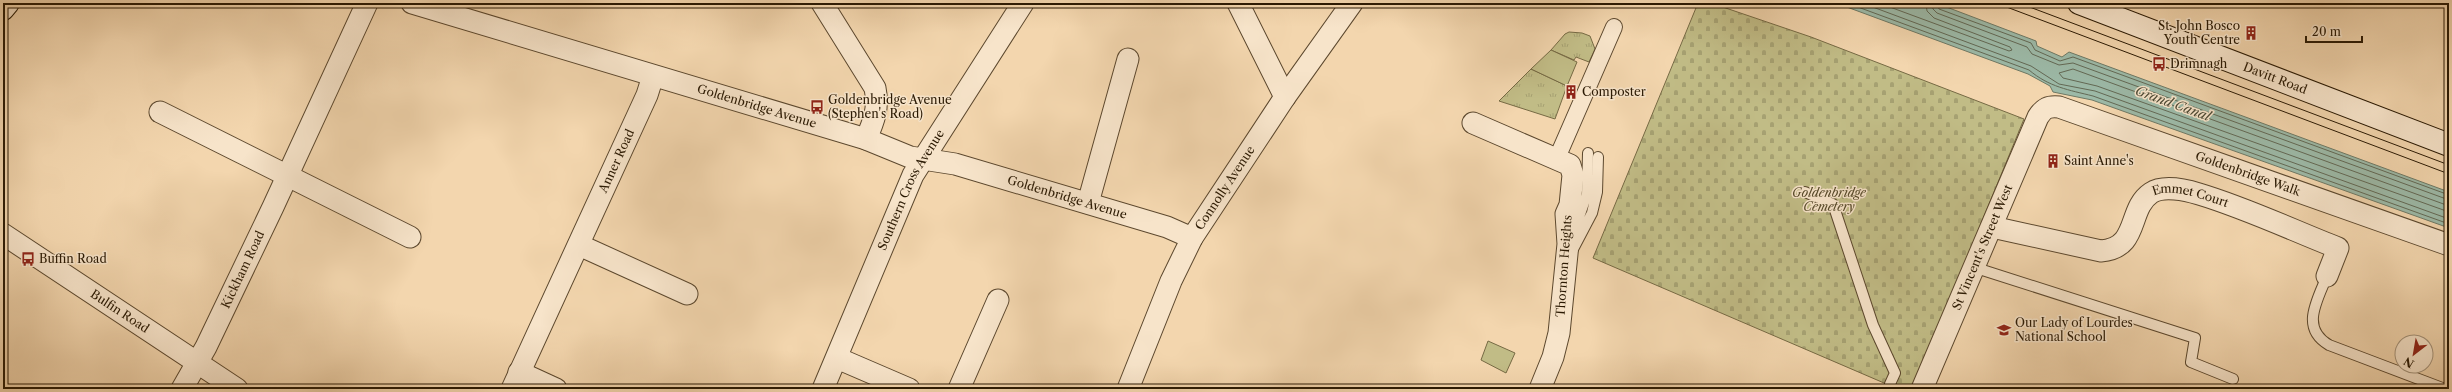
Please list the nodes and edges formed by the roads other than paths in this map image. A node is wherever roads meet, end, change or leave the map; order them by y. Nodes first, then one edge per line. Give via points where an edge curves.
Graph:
1 (8, 3) edge
2 (367, 3) edge
3 (412, 3) edge
4 (822, 3) edge
5 (1023, 3) edge
6 (1238, 3) edge
7 (1352, 3) edge
8 (2079, 3) edge
9 (3, 9) edge
10 (1614, 27) dead end
11 (1128, 59) dead end
12 (653, 76) junction
13 (1285, 97) junction
14 (2047, 107) joint
15 (160, 112) dead end
16 (1473, 123) dead end
17 (866, 139) junction
18 (2449, 145) edge
19 (1557, 158) junction
20 (923, 160) junction
21 (288, 176) junction
22 (1805, 192) dead end
23 (1088, 203) junction
24 (1992, 227) junction
25 (3, 234) edge
26 (410, 237) dead end
27 (1192, 238) junction
28 (579, 245) junction
29 (2449, 245) edge
30 (1567, 251) junction
31 (1973, 268) junction
32 (2327, 276) joint
33 (687, 294) dead end
34 (998, 300) dead end
35 (837, 358) junction
36 (198, 363) junction
37 (2234, 379) dead end
38 (516, 381) edge
39 (1542, 384) edge
40 (182, 389) edge
41 (237, 389) edge
42 (556, 389) edge
43 (823, 389) edge
44 (909, 389) edge
45 (959, 389) edge
46 (1128, 389) edge
47 (1891, 389) edge
48 (1922, 389) edge
49 (2445, 389) edge

1 - 9 main road
2 - 21 street, Kickham Road
3 - 12 street, Goldenbridge Avenue
4 - 17 street via 875,88 877,108
5 - 20 street, Southern Cross Avenue
6 - 13 street
7 - 13 street, Connolly Avenue
8 - 18 main road, Davitt Road
10 - 19 street
11 - 23 street
12 - 17 street, Goldenbridge Avenue
12 - 28 street, Anner Road via 647,95
13 - 27 street, Connolly Avenue
14 - 24 street, St Vincent's Street West via 2038,118
14 - 29 street, Goldenbridge Walk via 2059,107
15 - 21 street
16 - 19 street, Thornton Heights
17 - 20 street, Goldenbridge Avenue
19 - 30 street, Thornton Heights via 1570,165 1573,175 1570,205 1566,214
20 - 23 street, Goldenbridge Avenue via 955,164
20 - 35 street, Southern Cross Avenue via 913,175
21 - 26 street
21 - 36 street, Kickham Road
22 - 47 lane via 1833,204 1873,325 1894,373
23 - 27 street, Goldenbridge Avenue via 1167,227
24 - 31 street, St Vincent's Street West
24 - 32 street, Emmet Court via 2101,251 2114,250 2127,238 2142,204 2151,193 2167,188 2198,193 2338,248
25 - 36 street, Bulfin Road
27 - 46 street, Connolly Avenue
28 - 33 street
28 - 38 street, Anner Road
30 - 30 lane via 1580,240 1592,213 1597,192 1593,155 1587,194
30 - 39 street, Thornton Heights via 1559,333
31 - 37 lane via 2195,338 2191,362
31 - 48 street, St Vincent's Street West
32 - 49 lane via 2312,321 2313,332 2320,339 2329,345
34 - 45 street
35 - 43 street, Southern Cross Avenue
35 - 44 street
36 - 40 street, Kickham Road
36 - 41 street, Bulfin Road
38 - 42 street, Anner Road

